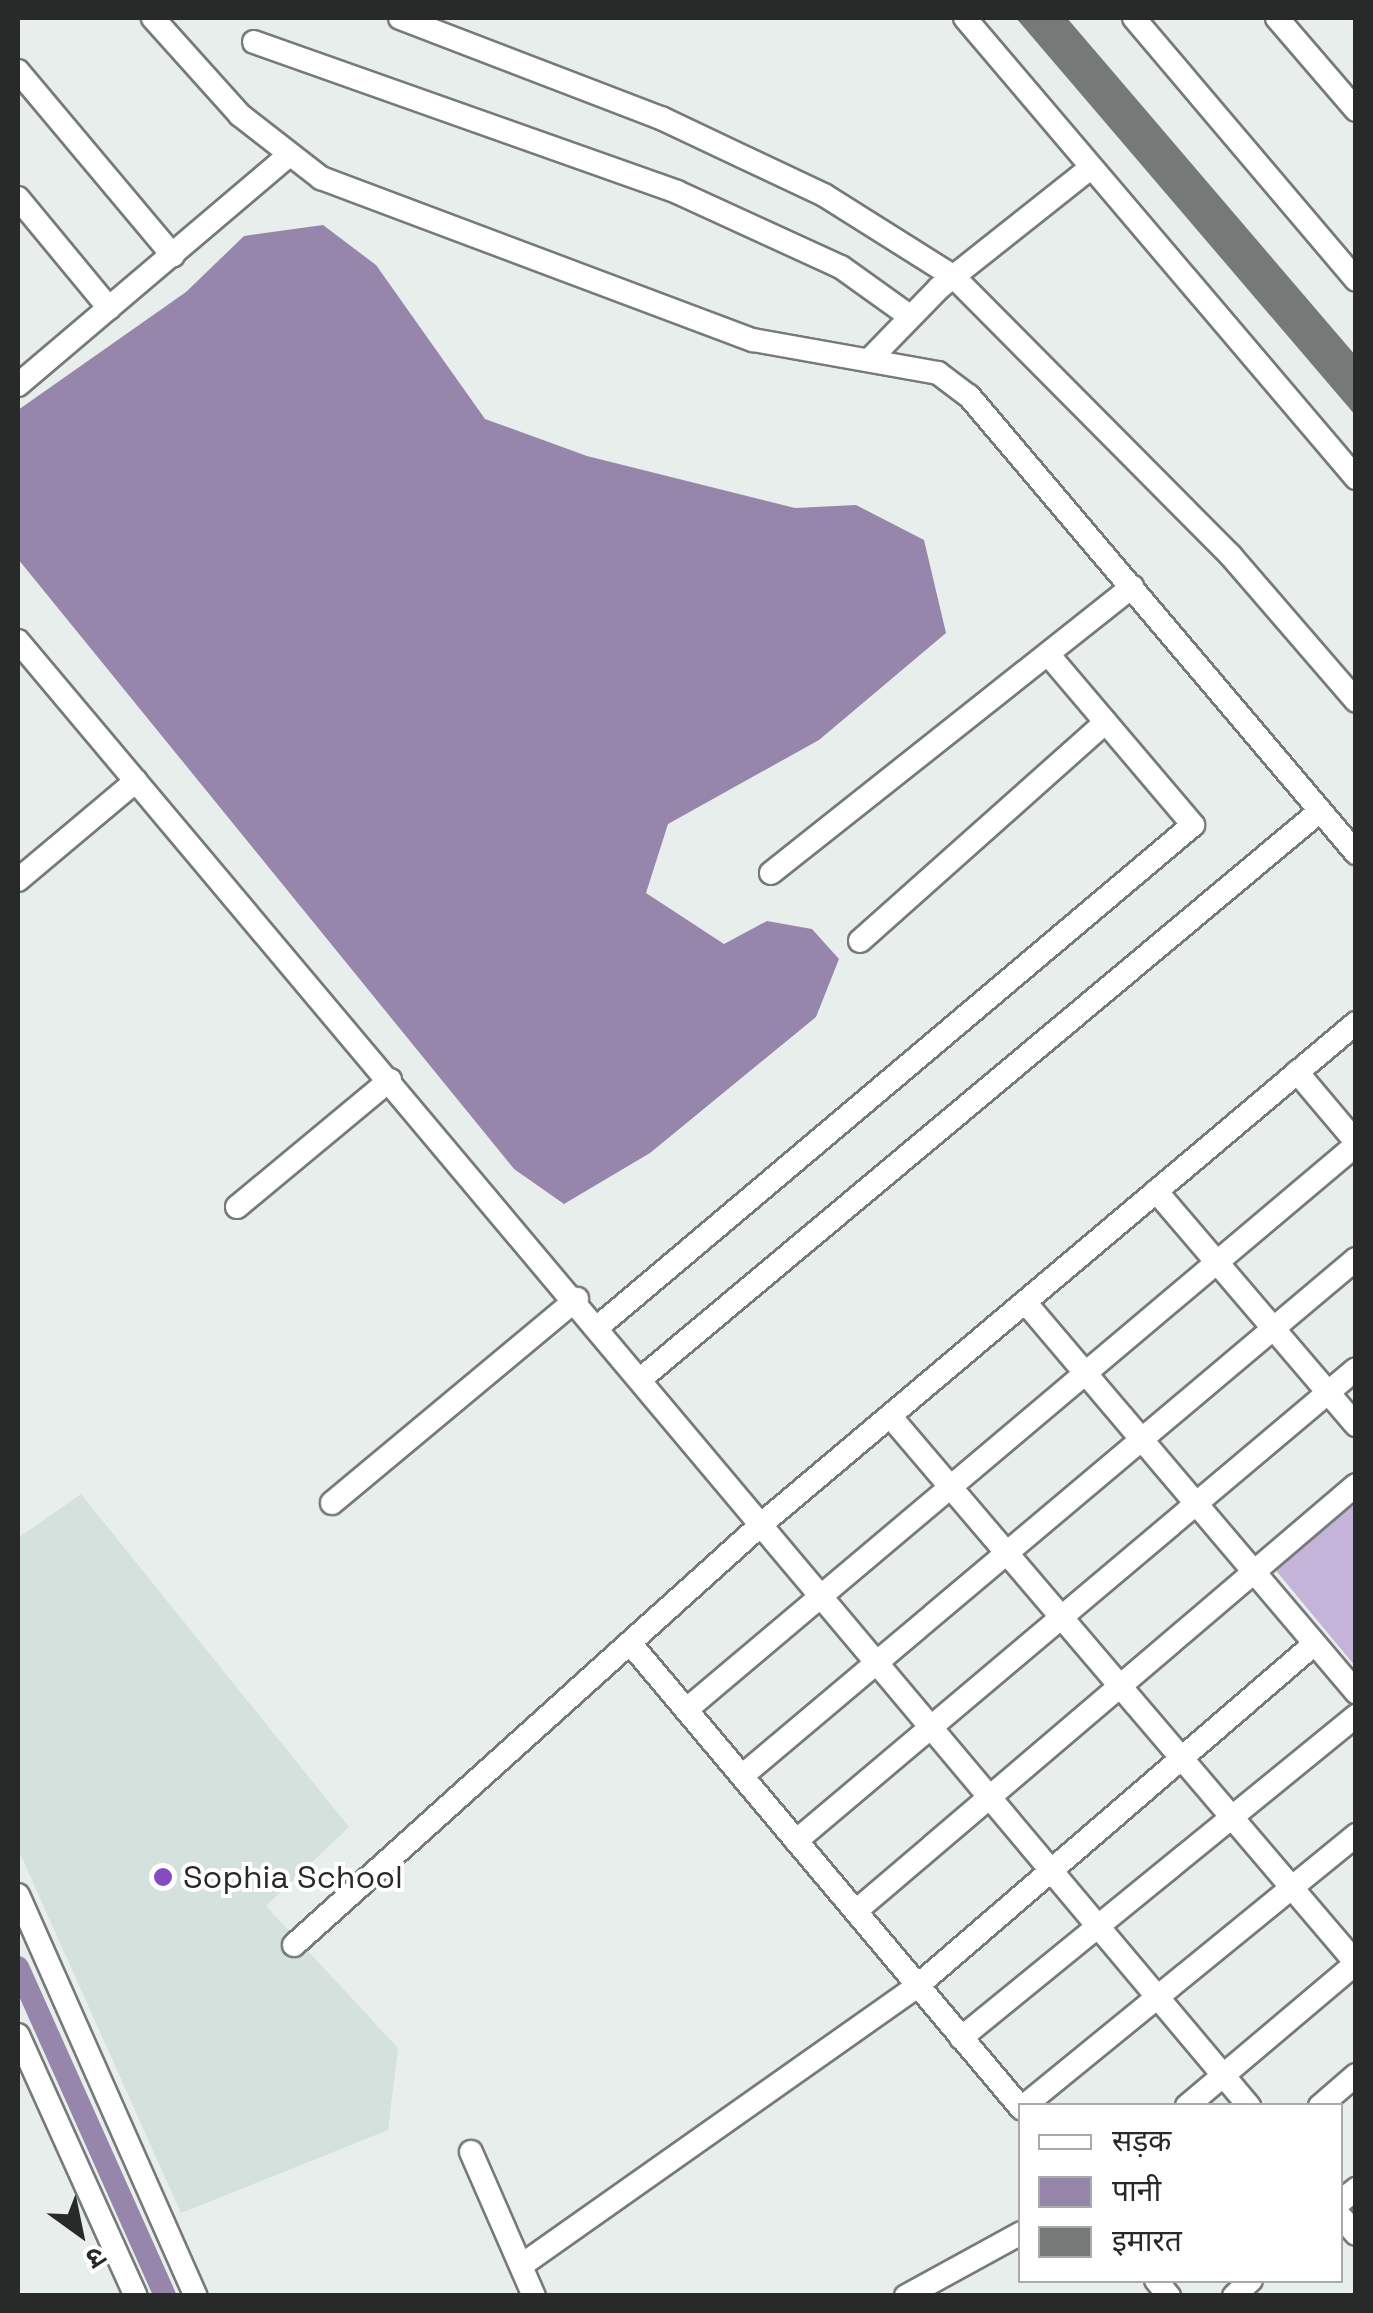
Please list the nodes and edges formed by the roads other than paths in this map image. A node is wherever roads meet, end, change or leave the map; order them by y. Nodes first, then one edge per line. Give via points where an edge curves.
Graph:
1 (153, 18) edge
2 (400, 18) edge
3 (966, 18) edge
4 (1134, 18) edge
5 (1277, 18) edge
6 (254, 42) dead end
7 (18, 71) edge
8 (1356, 110) edge
9 (286, 158) junction
10 (1088, 170) junction
11 (18, 198) edge
12 (173, 256) junction
13 (954, 276) junction
14 (1356, 280) edge
15 (109, 308) junction
16 (908, 315) junction
17 (872, 356) junction
18 (18, 385) edge
19 (1356, 478) edge
20 (1132, 588) junction
21 (18, 641) edge
22 (1048, 654) junction
23 (1356, 701) edge
24 (1106, 722) junction
25 (136, 780) junction
26 (1320, 811) junction
27 (1356, 853) edge
28 (771, 873) dead end
29 (18, 880) edge
30 (860, 941) dead end
31 (1356, 1023) edge
32 (1297, 1072) junction
33 (390, 1080) junction
34 (1356, 1144) edge
35 (1156, 1191) junction
36 (237, 1207) dead end
37 (1356, 1259) edge
38 (1216, 1261) junction
39 (577, 1299) junction
40 (1025, 1302) junction
41 (599, 1326) junction
42 (1274, 1328) junction
43 (1356, 1369) edge
44 (1083, 1371) junction
45 (643, 1378) junction
46 (1329, 1391) junction
47 (890, 1416) junction
48 (1356, 1425) edge
49 (1142, 1441) junction
50 (948, 1484) junction
51 (1356, 1486) edge
52 (332, 1503) dead end
53 (1195, 1504) junction
54 (764, 1522) junction
55 (1008, 1554) junction
56 (1252, 1573) junction
57 (821, 1591) junction
58 (1062, 1617) junction
59 (630, 1643) junction
60 (1313, 1644) junction
61 (880, 1663) junction
62 (1120, 1686) junction
63 (1356, 1692) edge
64 (686, 1710) junction
65 (1356, 1716) edge
66 (933, 1726) junction
67 (1181, 1758) junction
68 (742, 1776) junction
69 (991, 1796) junction
70 (1232, 1818) junction
71 (1356, 1835) edge
72 (796, 1842) junction
73 (1052, 1870) junction
74 (1291, 1887) junction
75 (18, 1895) edge
76 (856, 1911) junction
77 (1098, 1926) junction
78 (294, 1946) dead end
79 (1355, 1963) edge
80 (916, 1987) junction
81 (1157, 1996) junction
82 (18, 2035) edge
83 (962, 2038) junction
84 (1223, 2075) junction
85 (1356, 2075) edge
86 (1019, 2103) edge
87 (1027, 2103) edge
88 (1190, 2103) edge
89 (1246, 2103) edge
90 (1323, 2103) edge
91 (471, 2152) dead end
92 (1018, 2234) edge
93 (522, 2265) junction
94 (939, 2288) edge
95 (136, 2296) edge
96 (196, 2296) edge
97 (534, 2296) edge
98 (906, 2296) edge

1 - 9 street
2 - 13 street via 661,118 824,195
3 - 10 street
4 - 14 street
5 - 8 street
6 - 16 street via 677,192 841,267
7 - 12 street
9 - 12 street
9 - 17 street via 753,340
10 - 13 street
10 - 19 street
11 - 15 street
12 - 15 street
13 - 16 street
13 - 23 street via 1232,556
15 - 18 street
16 - 17 street
17 - 20 street via 938,373 970,396
20 - 22 street
20 - 26 street
21 - 25 street
22 - 24 street
22 - 28 street
24 - 30 street
24 - 41 street via 1193,825
25 - 29 street
25 - 33 street
26 - 27 street
26 - 45 street
31 - 32 street
32 - 34 street
32 - 35 street
33 - 36 street
33 - 39 street
34 - 38 street
35 - 38 street
35 - 40 street
37 - 42 street
38 - 42 street
38 - 44 street
39 - 41 street
39 - 52 street
40 - 44 street
40 - 47 street
41 - 45 street
42 - 46 street
42 - 49 street
43 - 46 street
44 - 49 street
44 - 50 street
45 - 54 street
46 - 48 street
46 - 53 street
47 - 50 street
47 - 54 street
49 - 53 street
49 - 55 street
50 - 55 street
50 - 57 street
51 - 56 street
53 - 56 street
53 - 58 street
54 - 57 street
54 - 59 street
55 - 58 street
55 - 61 street
56 - 60 street
56 - 62 street
57 - 61 street
57 - 64 street
58 - 62 street
58 - 66 street
59 - 64 street
59 - 78 street
60 - 63 street
60 - 67 street
61 - 66 street
61 - 68 street
62 - 67 street
62 - 69 street
64 - 68 street
65 - 70 street
66 - 69 street
66 - 72 street
67 - 70 street
67 - 73 street
68 - 72 street
69 - 73 street
69 - 76 street
70 - 74 street
70 - 77 street
71 - 74 street
72 - 76 street
73 - 77 street
73 - 80 street
74 - 79 street
74 - 81 street
75 - 96 street
76 - 80 street
77 - 81 street
77 - 83 street
79 - 84 street
80 - 83 street
80 - 93 street
81 - 84 street
81 - 87 street
82 - 95 street
83 - 86 street
84 - 88 street
84 - 89 street
85 - 90 street
91 - 93 street
92 - 94 street
93 - 97 street
94 - 98 street

